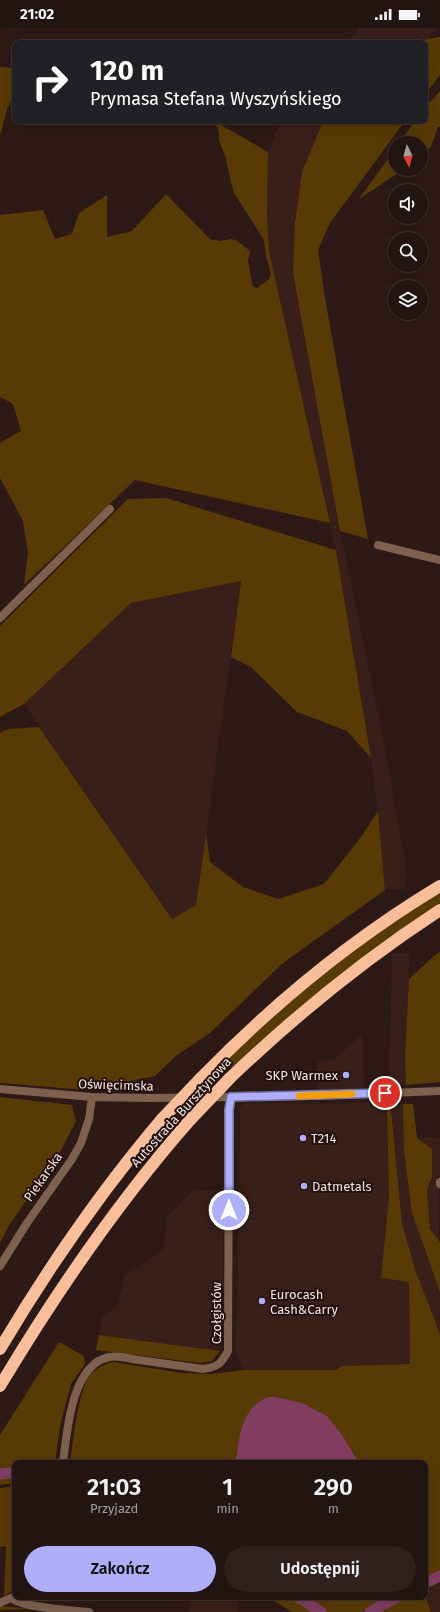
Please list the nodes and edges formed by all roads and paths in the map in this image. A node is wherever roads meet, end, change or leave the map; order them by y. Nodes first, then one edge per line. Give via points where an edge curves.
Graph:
1 (110, 510) dead end
2 (378, 545) dead end
3 (440, 560) edge
4 (0, 618) edge
5 (440, 886) edge
6 (440, 910) edge
7 (0, 1089) edge
8 (440, 1091) edge
9 (92, 1097) junction
10 (231, 1097) junction
11 (0, 1266) edge
12 (0, 1349) edge
13 (0, 1386) edge
14 (63, 1460) edge
15 (12, 1598) edge
16 (14, 1600) edge
17 (0, 1603) edge
18 (89, 1612) edge

1 - 4 street
2 - 3 street
5 - 12 highway, Autostrada Bursztynowa, bridge via 380,925 277,1005 225,1053 162,1119 86,1216
6 - 13 highway, Autostrada Bursztynowa, bridge via 385,946 316,999 282,1028 190,1120 101,1230 48,1307
7 - 9 street, Oświęcimska
8 - 10 street, Oświęcimska
9 - 10 street, Oświęcimska
9 - 11 street, Piekarska via 89,1119 81,1143
10 - 14 street, Czołgistów via 228,1351 220,1364 203,1369 115,1357 98,1361 80,1384 70,1415
15 - 17 street
16 - 18 street via 27,1605

